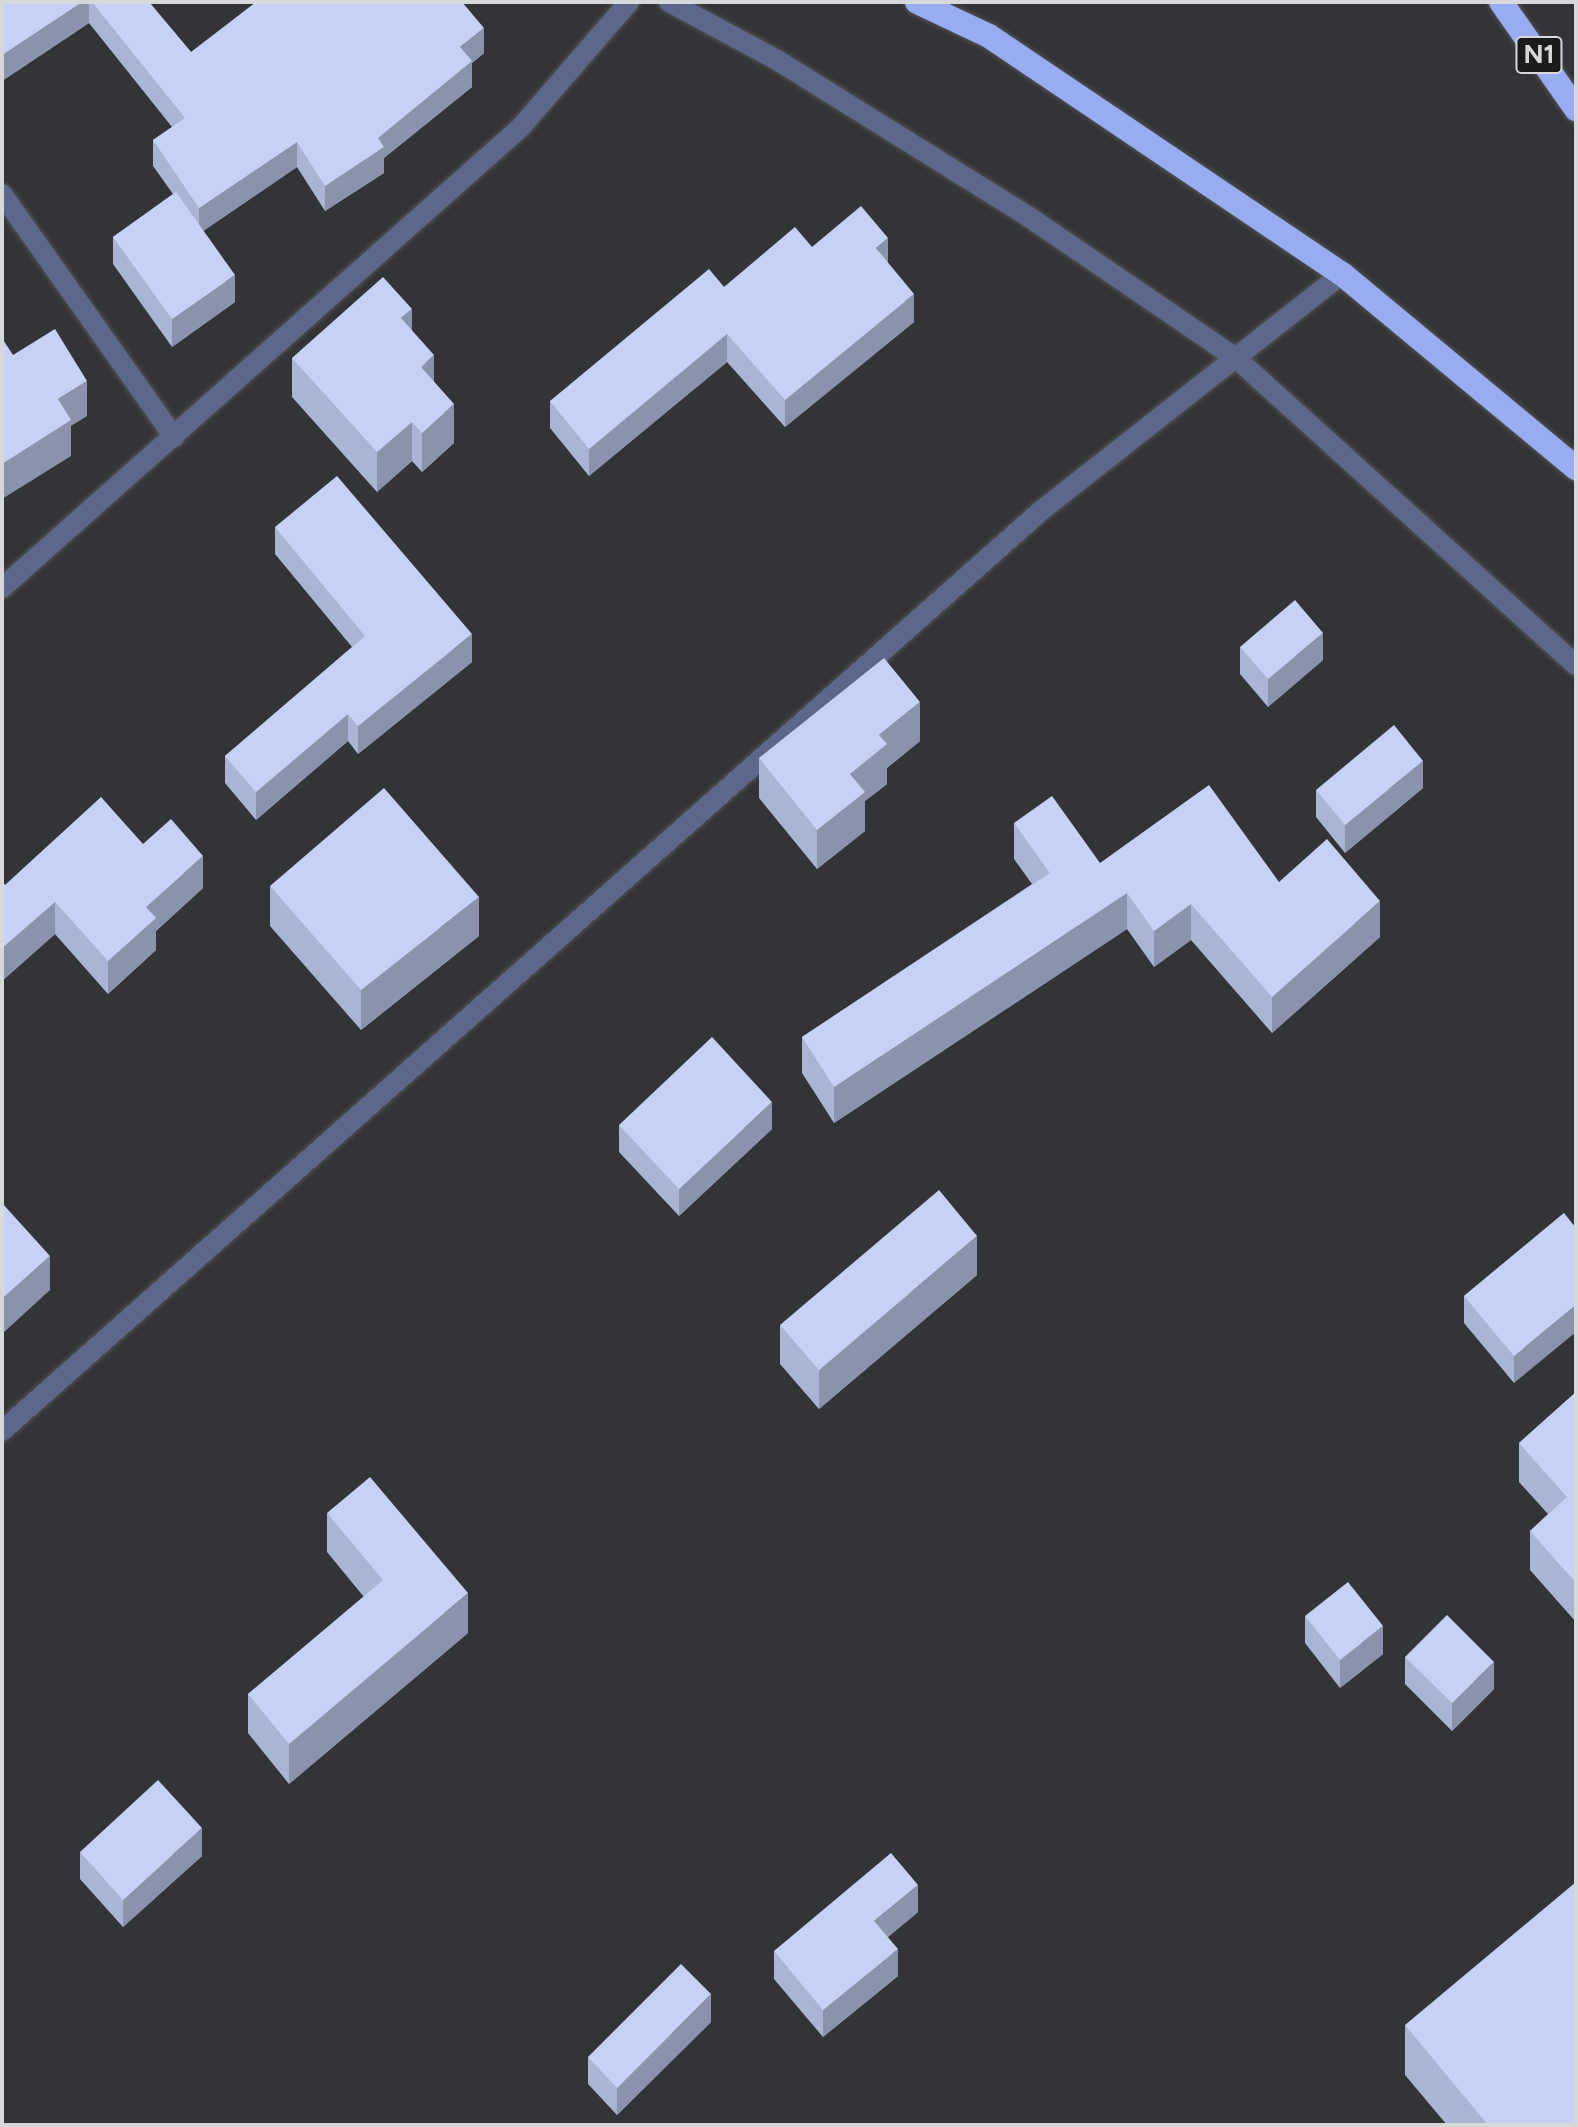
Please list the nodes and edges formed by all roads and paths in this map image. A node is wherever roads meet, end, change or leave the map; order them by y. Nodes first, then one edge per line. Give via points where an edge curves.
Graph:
1 (629, 2) edge
2 (669, 2) edge
3 (917, 2) edge
4 (1501, 2) edge
5 (1576, 109) edge
6 (2, 194) edge
7 (1342, 274) junction
8 (1236, 358) junction
9 (174, 437) junction
10 (1576, 468) edge
11 (2, 588) edge
12 (1576, 665) edge
13 (2, 1431) edge

1 - 9 street via 521,127
2 - 8 street via 777,60 1029,217
3 - 7 highway via 989,36
4 - 5 highway, N1
6 - 9 street
7 - 8 street
7 - 10 highway
8 - 12 street
8 - 13 street via 959,583
9 - 11 street

